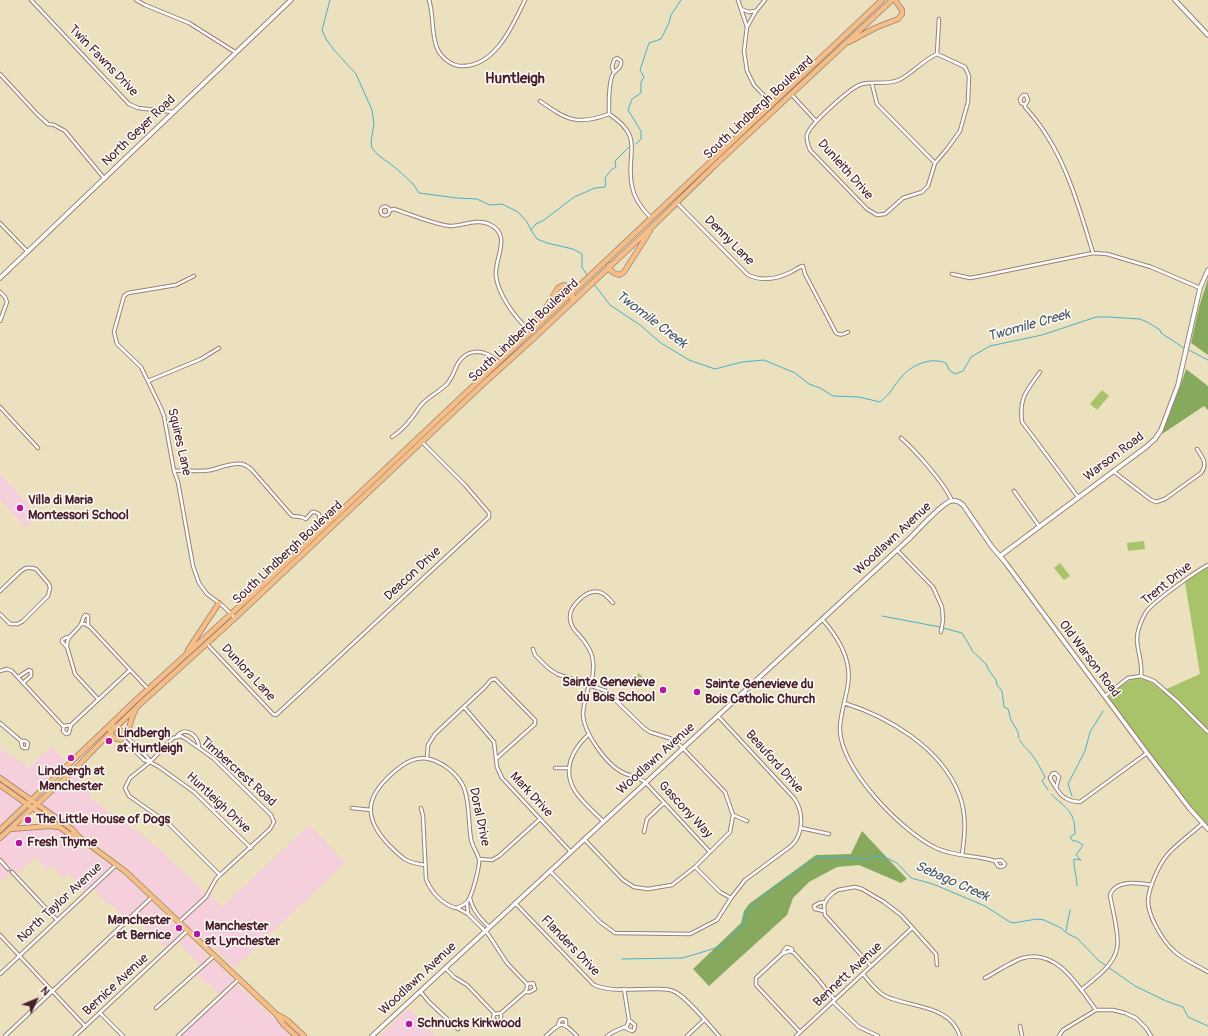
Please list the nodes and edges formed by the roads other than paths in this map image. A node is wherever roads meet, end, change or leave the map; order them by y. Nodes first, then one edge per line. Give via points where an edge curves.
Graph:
1 (31, 0) edge
2 (136, 0) edge
3 (291, 0) edge
4 (429, 0) edge
5 (525, 0) edge
6 (738, 0) edge
7 (764, 0) edge
8 (882, 0) edge
9 (892, 0) edge
10 (895, 0) edge
11 (1175, 0) edge
12 (742, 9) junction
13 (756, 10) junction
14 (939, 19) dead end
15 (747, 28) junction
16 (1208, 35) edge
17 (843, 46) junction
18 (235, 52) junction
19 (937, 54) junction
20 (614, 72) junction
21 (0, 74) edge
22 (872, 84) junction
23 (791, 94) junction
24 (540, 101) dead end
25 (772, 104) junction
26 (1025, 105) dead end
27 (173, 112) junction
28 (609, 114) junction
29 (816, 121) junction
30 (934, 163) junction
31 (104, 178) junction
32 (677, 202) junction
33 (390, 210) dead end
34 (652, 218) junction
35 (0, 223) edge
36 (655, 224) junction
37 (28, 252) junction
38 (1093, 253) junction
39 (610, 258) junction
40 (609, 267) junction
41 (1208, 270) edge
42 (952, 274) dead end
43 (194, 276) dead end
44 (0, 278) edge
45 (1200, 288) junction
46 (0, 292) edge
47 (572, 293) junction
48 (571, 303) junction
49 (0, 321) edge
50 (529, 330) junction
51 (848, 332) dead end
52 (525, 338) junction
53 (219, 348) dead end
54 (498, 363) junction
55 (1040, 372) dead end
56 (148, 381) junction
57 (0, 407) edge
58 (392, 436) dead end
59 (901, 438) dead end
60 (422, 441) junction
61 (38, 448) dead end
62 (1197, 449) dead end
63 (174, 471) junction
64 (1113, 471) junction
65 (1014, 491) dead end
66 (1078, 497) junction
67 (954, 501) junction
68 (324, 526) junction
69 (1039, 526) junction
70 (897, 550) junction
71 (1000, 556) junction
72 (1208, 565) edge
73 (0, 591) edge
74 (219, 603) junction
75 (613, 603) dead end
76 (0, 614) edge
77 (231, 614) junction
78 (235, 618) junction
79 (822, 619) junction
80 (81, 624) junction
81 (88, 626) junction
82 (941, 632) dead end
83 (69, 637) junction
84 (207, 644) junction
85 (67, 647) junction
86 (533, 649) dead end
87 (181, 659) junction
88 (130, 670) junction
89 (0, 671) edge
90 (1141, 676) junction
91 (18, 677) junction
92 (24, 683) junction
93 (589, 684) junction
94 (148, 689) junction
95 (1105, 696) junction
96 (98, 700) junction
97 (844, 703) junction
98 (139, 705) junction
99 (464, 707) junction
100 (276, 714) joint
101 (718, 716) junction
102 (0, 723) edge
103 (71, 725) junction
104 (110, 725) junction
105 (64, 726) junction
106 (116, 727) junction
107 (1208, 732) edge
108 (110, 733) junction
109 (588, 735) junction
110 (177, 736) junction
111 (125, 738) junction
112 (21, 741) dead end
113 (199, 748) junction
114 (683, 748) junction
115 (1147, 753) junction
116 (427, 758) junction
117 (497, 758) junction
118 (150, 762) junction
119 (555, 768) dead end
120 (569, 768) junction
121 (0, 778) edge
122 (645, 782) junction
123 (0, 785) edge
124 (1056, 788) junction
125 (31, 800) junction
126 (664, 803) junction
127 (27, 804) junction
128 (37, 805) junction
129 (33, 808) junction
130 (352, 808) dead end
131 (420, 808) dead end
132 (371, 810) junction
133 (733, 816) junction
134 (540, 819) junction
135 (746, 820) dead end
136 (603, 821) junction
137 (1203, 823) junction
138 (61, 828) junction
139 (801, 828) junction
140 (11, 829) junction
141 (1208, 829) edge
142 (0, 830) edge
143 (644, 832) dead end
144 (829, 834) dead end
145 (79, 837) junction
146 (0, 838) edge
147 (584, 839) junction
148 (251, 848) junction
149 (570, 851) junction
150 (710, 852) junction
151 (962, 855) junction
152 (0, 860) edge
153 (479, 860) junction
154 (995, 861) dead end
155 (117, 864) junction
156 (425, 865) junction
157 (695, 867) junction
158 (8, 869) dead end
159 (550, 871) junction
160 (12, 872) dead end
161 (220, 875) junction
162 (1152, 885) junction
163 (152, 897) junction
164 (470, 898) junction
165 (731, 898) junction
166 (467, 902) junction
167 (825, 902) junction
168 (515, 903) junction
169 (456, 908) junction
170 (824, 911) junction
171 (468, 914) junction
172 (57, 920) junction
173 (178, 922) junction
174 (489, 927) junction
175 (912, 928) junction
176 (187, 931) junction
177 (485, 931) junction
178 (0, 935) edge
179 (214, 955) junction
180 (19, 956) junction
181 (937, 965) dead end
182 (871, 966) junction
183 (445, 968) junction
184 (1208, 972) edge
185 (0, 974) edge
186 (863, 974) junction
187 (985, 978) dead end
188 (239, 979) junction
189 (527, 984) junction
190 (624, 989) junction
191 (1081, 990) junction
192 (52, 991) junction
193 (420, 991) junction
194 (526, 992) junction
195 (834, 1001) junction
196 (156, 1008) dead end
197 (1096, 1010) junction
198 (100, 1013) junction
199 (494, 1013) junction
200 (276, 1014) junction
201 (501, 1014) junction
202 (629, 1020) junction
203 (704, 1020) junction
204 (558, 1025) junction
205 (566, 1025) junction
206 (86, 1026) junction
207 (1020, 1026) dead end
208 (625, 1028) junction
209 (458, 1030) dead end
210 (800, 1032) junction
211 (5, 1036) edge
212 (75, 1036) edge
213 (122, 1036) edge
214 (178, 1036) edge
215 (296, 1036) edge
216 (304, 1036) edge
217 (372, 1036) edge
218 (546, 1036) edge
219 (577, 1036) edge
220 (607, 1036) edge
221 (687, 1036) edge
222 (720, 1036) edge
223 (796, 1036) edge
224 (878, 1036) edge
225 (960, 1036) edge
226 (1022, 1036) edge
227 (1059, 1036) edge
228 (1151, 1036) edge

1 - 27 street, Twin Fawns Drive via 129,104 138,108
2 - 18 street via 189,23
3 - 18 street, North Geyer Road
4 - 5 street via 435,41 441,55 458,66 479,62 498,47 512,29
6 - 12 street
7 - 13 street
8 - 25 main road, South Lindbergh Boulevard
9 - 17 main road, South Lindbergh Boulevard
10 - 17 main road via 902,10 898,19 875,28
11 - 16 street
12 - 13 street via 749,12
12 - 15 street
13 - 15 street
14 - 19 street
15 - 25 street via 744,62 754,85
17 - 23 main road, South Lindbergh Boulevard
18 - 27 street, North Geyer Road
19 - 22 street, Dunleith Drive via 928,58 907,76
19 - 30 street via 965,67 969,76 968,102 960,131 948,149
20 - 20 street via 621,65 618,58 612,64
20 - 28 street via 610,88
21 - 31 street via 48,124 65,131
22 - 29 street, Dunleith Drive via 854,87
22 - 30 street via 877,104
23 - 29 street
23 - 32 main road, South Lindbergh Boulevard
24 - 28 street via 564,116 579,121
25 - 34 main road, South Lindbergh Boulevard
26 - 38 street via 1058,157
27 - 31 street, North Geyer Road
28 - 34 street via 623,125 631,138 632,188 638,202
29 - 30 street, Dunleith Drive via 806,136 810,150 873,214 885,214 903,198 922,192 928,186
31 - 37 street, North Geyer Road
32 - 36 main road, South Lindbergh Boulevard
32 - 51 street, Denny Lane via 748,275 770,278 803,266 804,274 836,333 842,335
33 - 50 street via 451,226 474,222 489,224 499,233 501,246 496,276 501,291 514,314
34 - 39 main road, South Lindbergh Boulevard
35 - 37 street
36 - 40 main road, South Lindbergh Boulevard
36 - 40 main road via 624,272 615,274
37 - 44 street, North Geyer Road
38 - 42 street via 970,278
38 - 45 street via 1107,254 1150,267
39 - 40 main road
39 - 47 main road, South Lindbergh Boulevard
40 - 48 main road, South Lindbergh Boulevard
41 - 45 street, Warson Road
43 - 56 street, Squires Lane via 176,285 128,293 124,296 114,332 115,338 117,344 137,362
45 - 64 street, Warson Road via 1184,366 1161,430 1146,448
46 - 49 street via 7,302
47 - 48 main road
47 - 50 main road via 567,286 562,285 558,288
47 - 52 main road, South Lindbergh Boulevard
48 - 60 main road, South Lindbergh Boulevard
50 - 52 main road
52 - 54 main road, South Lindbergh Boulevard
53 - 56 street via 201,360
54 - 58 street via 483,352 464,356 446,385 423,404 410,422
54 - 68 main road, South Lindbergh Boulevard
55 - 66 street via 1021,401 1022,422
56 - 63 street, Squires Lane via 164,416
57 - 61 street
59 - 67 street
60 - 78 main road, South Lindbergh Boulevard
60 - 100 street, Deacon Drive via 489,512 489,517
62 - 64 street via 1205,467 1201,473 1159,501 1151,500
63 - 68 street via 210,470 241,464 248,466 292,516 307,519 315,512 319,514
63 - 74 street, Squires Lane via 196,575 207,594
64 - 66 street, Warson Road
65 - 69 street
66 - 69 street, Warson Road
67 - 70 street, Woodlawn Avenue via 940,508
67 - 71 street, Old Warson Road via 963,505
68 - 77 main road, South Lindbergh Boulevard
69 - 71 street, Warson Road
70 - 79 street, Woodlawn Avenue
70 - 82 street via 933,587 942,607
71 - 95 street, Old Warson Road
72 - 90 street, Trent Drive via 1147,611 1137,638
73 - 76 street via 26,568 36,569 50,588 48,596 18,624 10,624
74 - 77 street, Squires Lane
74 - 87 main road
75 - 93 street, Gascony Way via 604,594 592,592 585,595 570,613 571,625 587,644 592,658 593,673
77 - 78 street, Squires Lane
77 - 87 main road, South Lindbergh Boulevard
78 - 84 main road, South Lindbergh Boulevard
79 - 97 street via 834,632 842,647 848,668
79 - 101 street, Woodlawn Avenue
80 - 81 street
80 - 81 street via 85,615 88,616
80 - 83 street
81 - 88 street
83 - 85 street
83 - 85 street via 62,640
84 - 98 main road, South Lindbergh Boulevard
84 - 100 street, Dunlora Lane via 273,714
85 - 96 street via 75,674
86 - 93 street via 535,655 553,671
87 - 94 main road, South Lindbergh Boulevard
88 - 94 street
88 - 96 street
89 - 91 street via 7,669
90 - 95 street via 1128,678
90 - 107 street via 1154,681
91 - 92 street
91 - 92 street via 26,671 31,671 32,676
92 - 105 street
93 - 109 street, Gascony Way via 583,716
93 - 114 street via 606,691 644,728 675,740
94 - 104 main road, South Lindbergh Boulevard
95 - 115 street, Old Warson Road
96 - 103 street
97 - 151 street via 840,726 843,746 866,786 886,809 921,839 936,848
97 - 151 street via 897,726 936,759 959,794 964,822
98 - 106 main road, South Lindbergh Boulevard
98 - 111 main road via 130,721
99 - 116 street via 435,734 428,745
99 - 117 street, Mark Drive via 494,742
99 - 117 street via 494,679 535,720 535,724
101 - 114 street, Woodlawn Avenue
101 - 139 street, Beauford Drive via 794,798 800,808
102 - 112 street
103 - 105 street
103 - 105 street via 66,734 63,731
104 - 106 main road
104 - 108 main road
104 - 125 main road, South Lindbergh Boulevard
106 - 108 main road, South Lindbergh Boulevard
106 - 111 main road
108 - 111 main road via 116,740
108 - 128 main road, South Lindbergh Boulevard
109 - 120 street via 575,750
109 - 122 street, Gascony Way via 610,764
110 - 113 street, Timbercrest Road via 186,738
110 - 113 street via 181,732 189,732 196,737
110 - 118 street
111 - 118 street, Huntleigh Drive via 144,760
113 - 148 street, Timbercrest Road via 213,758 271,815 274,822 270,829
114 - 122 street, Woodlawn Avenue
114 - 133 street via 725,792
115 - 124 street via 1080,802 1063,798
115 - 137 street, Old Warson Road
116 - 132 street via 410,760 395,771 375,792
116 - 153 street, Doral Drive via 440,762 463,786 468,801 471,840
117 - 134 street, Mark Drive via 502,778
118 - 148 street, Huntleigh Drive via 194,792
118 - 161 street via 130,778 126,788 129,796 169,824
119 - 120 street
120 - 136 street via 575,791
121 - 125 main road
122 - 126 street, Gascony Way
122 - 136 street, Woodlawn Avenue
123 - 127 main road
124 - 124 street via 1059,777 1055,773 1050,777
125 - 127 main road, South Lindbergh Boulevard
125 - 128 main road
126 - 143 street via 647,819
126 - 150 street, Gascony Way
127 - 129 main road
127 - 142 main road, South Lindbergh Boulevard
128 - 129 main road, South Lindbergh Boulevard
128 - 145 main road via 72,829
129 - 138 main road
129 - 140 main road, South Lindbergh Boulevard
130 - 132 street
131 - 156 street via 423,816
132 - 156 street via 375,828 390,846 404,860
133 - 135 street
133 - 150 street via 730,832
134 - 149 street, Mark Drive
134 - 153 street via 499,856 492,860
136 - 147 street, Woodlawn Avenue
137 - 141 street, Old Warson Road
137 - 162 street via 1168,855
138 - 140 main road via 50,826
138 - 145 main road
139 - 144 street
139 - 165 street via 794,844 745,880
140 - 146 main road, South Lindbergh Boulevard
145 - 155 main road
147 - 149 street, Woodlawn Avenue
147 - 157 street via 623,880 634,887 648,889 672,885
148 - 161 street
149 - 159 street, Woodlawn Avenue
150 - 157 street
151 - 154 street
152 - 158 street
153 - 164 street, Doral Drive
155 - 163 main road
155 - 172 street, North Taylor Avenue
156 - 169 street via 426,879 432,890 448,905
157 - 165 street via 720,892
159 - 165 street via 600,922 615,933 690,934 717,920
159 - 168 street, Woodlawn Avenue
160 - 172 street
161 - 173 street via 206,897
162 - 184 street via 1148,902 1160,935 1174,951
162 - 191 street via 1130,883 1112,890 1110,896 1118,947 1109,965
163 - 173 main road
163 - 192 street
164 - 166 street
164 - 174 street via 476,914
166 - 169 street
166 - 171 street
167 - 170 street
167 - 170 street via 814,906 815,909
167 - 175 street via 838,890 855,887 862,889 901,915
168 - 174 street, Woodlawn Avenue
168 - 190 street, Flanders Drive via 594,985
169 - 171 street
170 - 182 street via 825,916
171 - 177 street
172 - 180 street, North Taylor Avenue
173 - 176 main road
174 - 177 street, Woodlawn Avenue
175 - 181 street via 936,954
175 - 182 street, Bennett Avenue
176 - 179 main road
176 - 198 street, Bernice Avenue
177 - 183 street, Woodlawn Avenue
177 - 189 street via 507,963
178 - 180 street
179 - 188 main road
179 - 196 street
180 - 185 street, North Taylor Avenue
180 - 192 street
182 - 186 street, Bennett Avenue
183 - 193 street, Woodlawn Avenue
183 - 199 street via 467,985
186 - 195 street, Bennett Avenue
186 - 225 street via 886,996 928,1008 945,1016 952,1021
187 - 191 street via 1022,958 1044,957 1058,964
188 - 200 main road
188 - 214 street
189 - 194 street
189 - 194 street via 533,983 535,989
190 - 202 street
190 - 203 street, Flanders Drive via 674,991
191 - 197 street
192 - 206 street
192 - 211 street
193 - 209 street
193 - 217 street, Woodlawn Avenue
194 - 201 street
195 - 210 street, Bennett Avenue
195 - 210 street via 817,978 791,951 783,953 756,978 756,985
195 - 224 street via 859,1027
197 - 227 street via 1063,1030
197 - 228 street via 1113,1010 1136,1018
198 - 206 street, Bernice Avenue
198 - 213 street
199 - 201 street
199 - 201 street via 493,1019 498,1022
200 - 215 main road
200 - 216 main road via 287,1020
202 - 208 street
202 - 208 street via 635,1026 632,1031
203 - 221 street
203 - 222 street, Flanders Drive
204 - 205 street
204 - 205 street via 562,1019 566,1020
204 - 218 street
205 - 219 street
206 - 212 street, Bernice Avenue
207 - 226 street
208 - 220 street
210 - 223 street, Bennett Avenue

